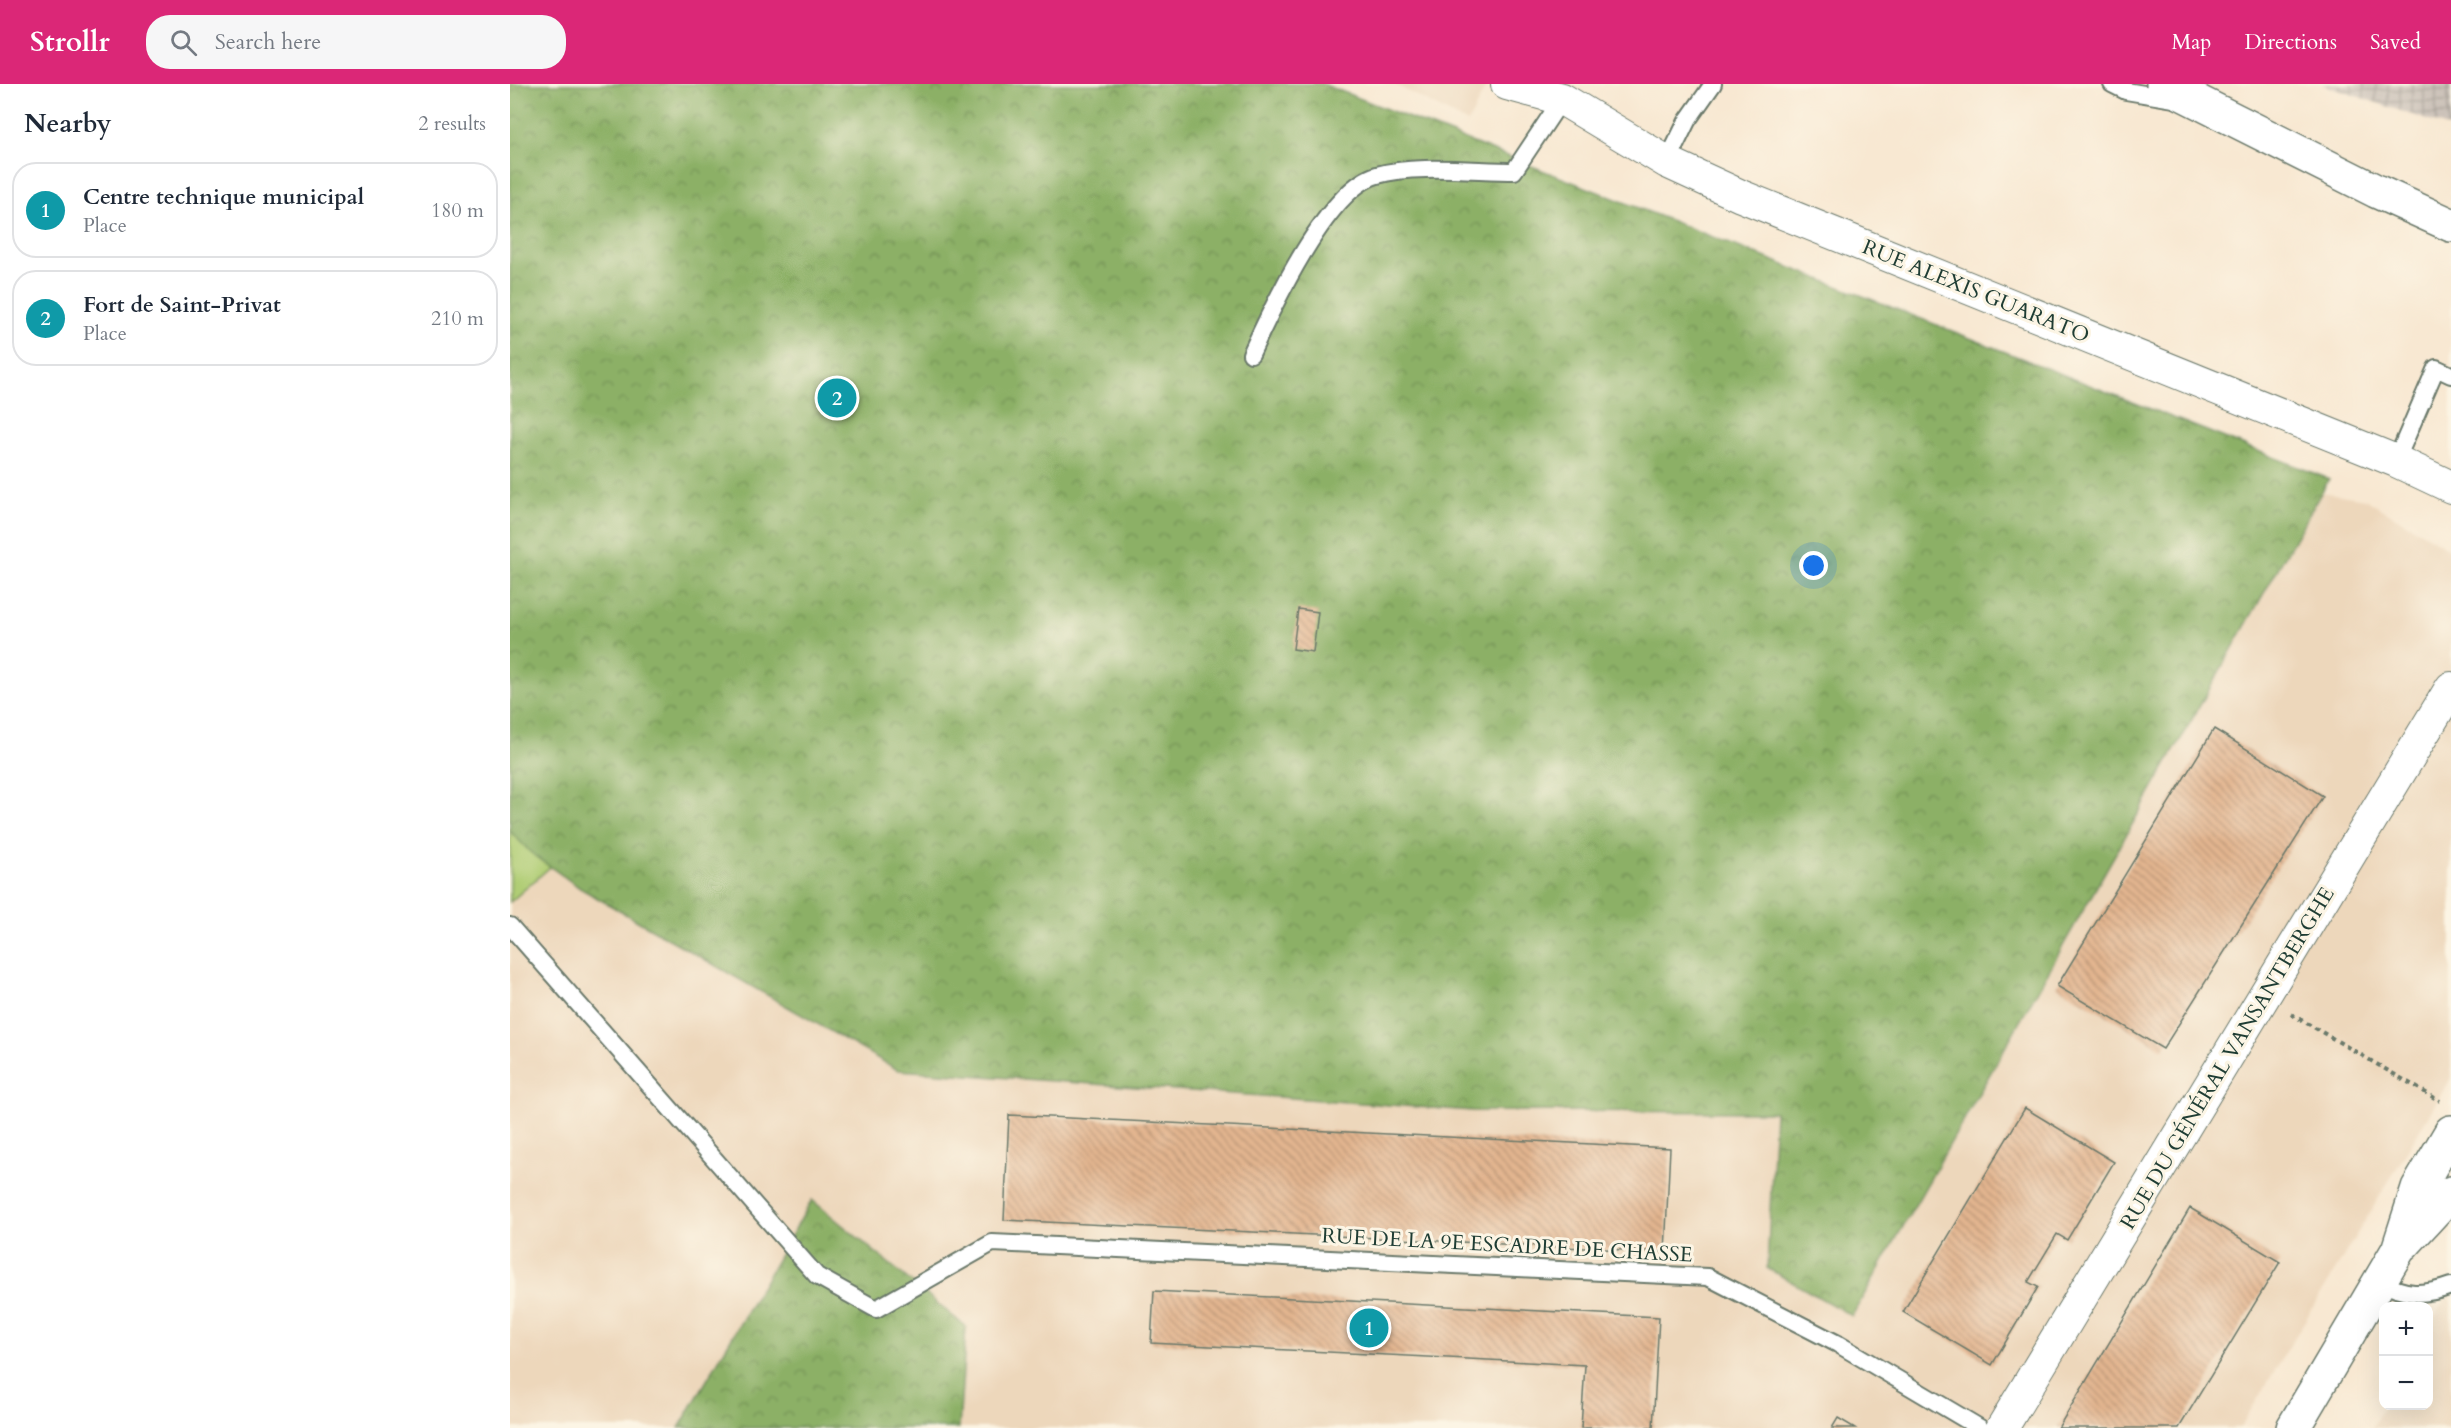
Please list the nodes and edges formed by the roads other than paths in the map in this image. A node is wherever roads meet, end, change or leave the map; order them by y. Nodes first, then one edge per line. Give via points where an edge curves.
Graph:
1 (1507, 84) edge
2 (1713, 84) edge
3 (2112, 84) edge
4 (2163, 84) edge
5 (1562, 99) junction
6 (2198, 102) junction
7 (1667, 162) junction
8 (2451, 225) edge
9 (1251, 354) dead end
10 (2451, 375) edge
11 (2396, 461) junction
12 (2451, 487) edge
13 (2451, 688) edge
14 (510, 926) edge
15 (2451, 1132) edge
16 (2451, 1162) edge
17 (2451, 1193) edge
18 (2398, 1251) junction
19 (2380, 1281) junction
20 (2451, 1286) edge
21 (1980, 1428) edge
22 (2002, 1428) edge
23 (2293, 1428) edge

1 - 5 street, RUE ALEXIS GUARATO
2 - 7 lane via 1687,121
3 - 6 lane via 2126,92
4 - 6 main road
5 - 7 street, RUE ALEXIS GUARATO
5 - 9 lane via 1514,171 1410,171 1376,175 1340,200 1279,292
6 - 8 main road
7 - 11 street, RUE ALEXIS GUARATO via 1741,196
10 - 11 lane via 2436,369
11 - 12 street, RUE ALEXIS GUARATO
13 - 22 street, RUE DU GÉNÉRAL VANSANTBERGHE
14 - 21 lane, RUE DE LA 9E ESCADRE DE CHASSE via 817,1276 876,1309 992,1243 1708,1277 1838,1344
15 - 18 main road via 2418,1188
16 - 18 lane
17 - 18 main road
18 - 19 main road
19 - 20 lane via 2397,1292 2432,1293
19 - 23 main road

